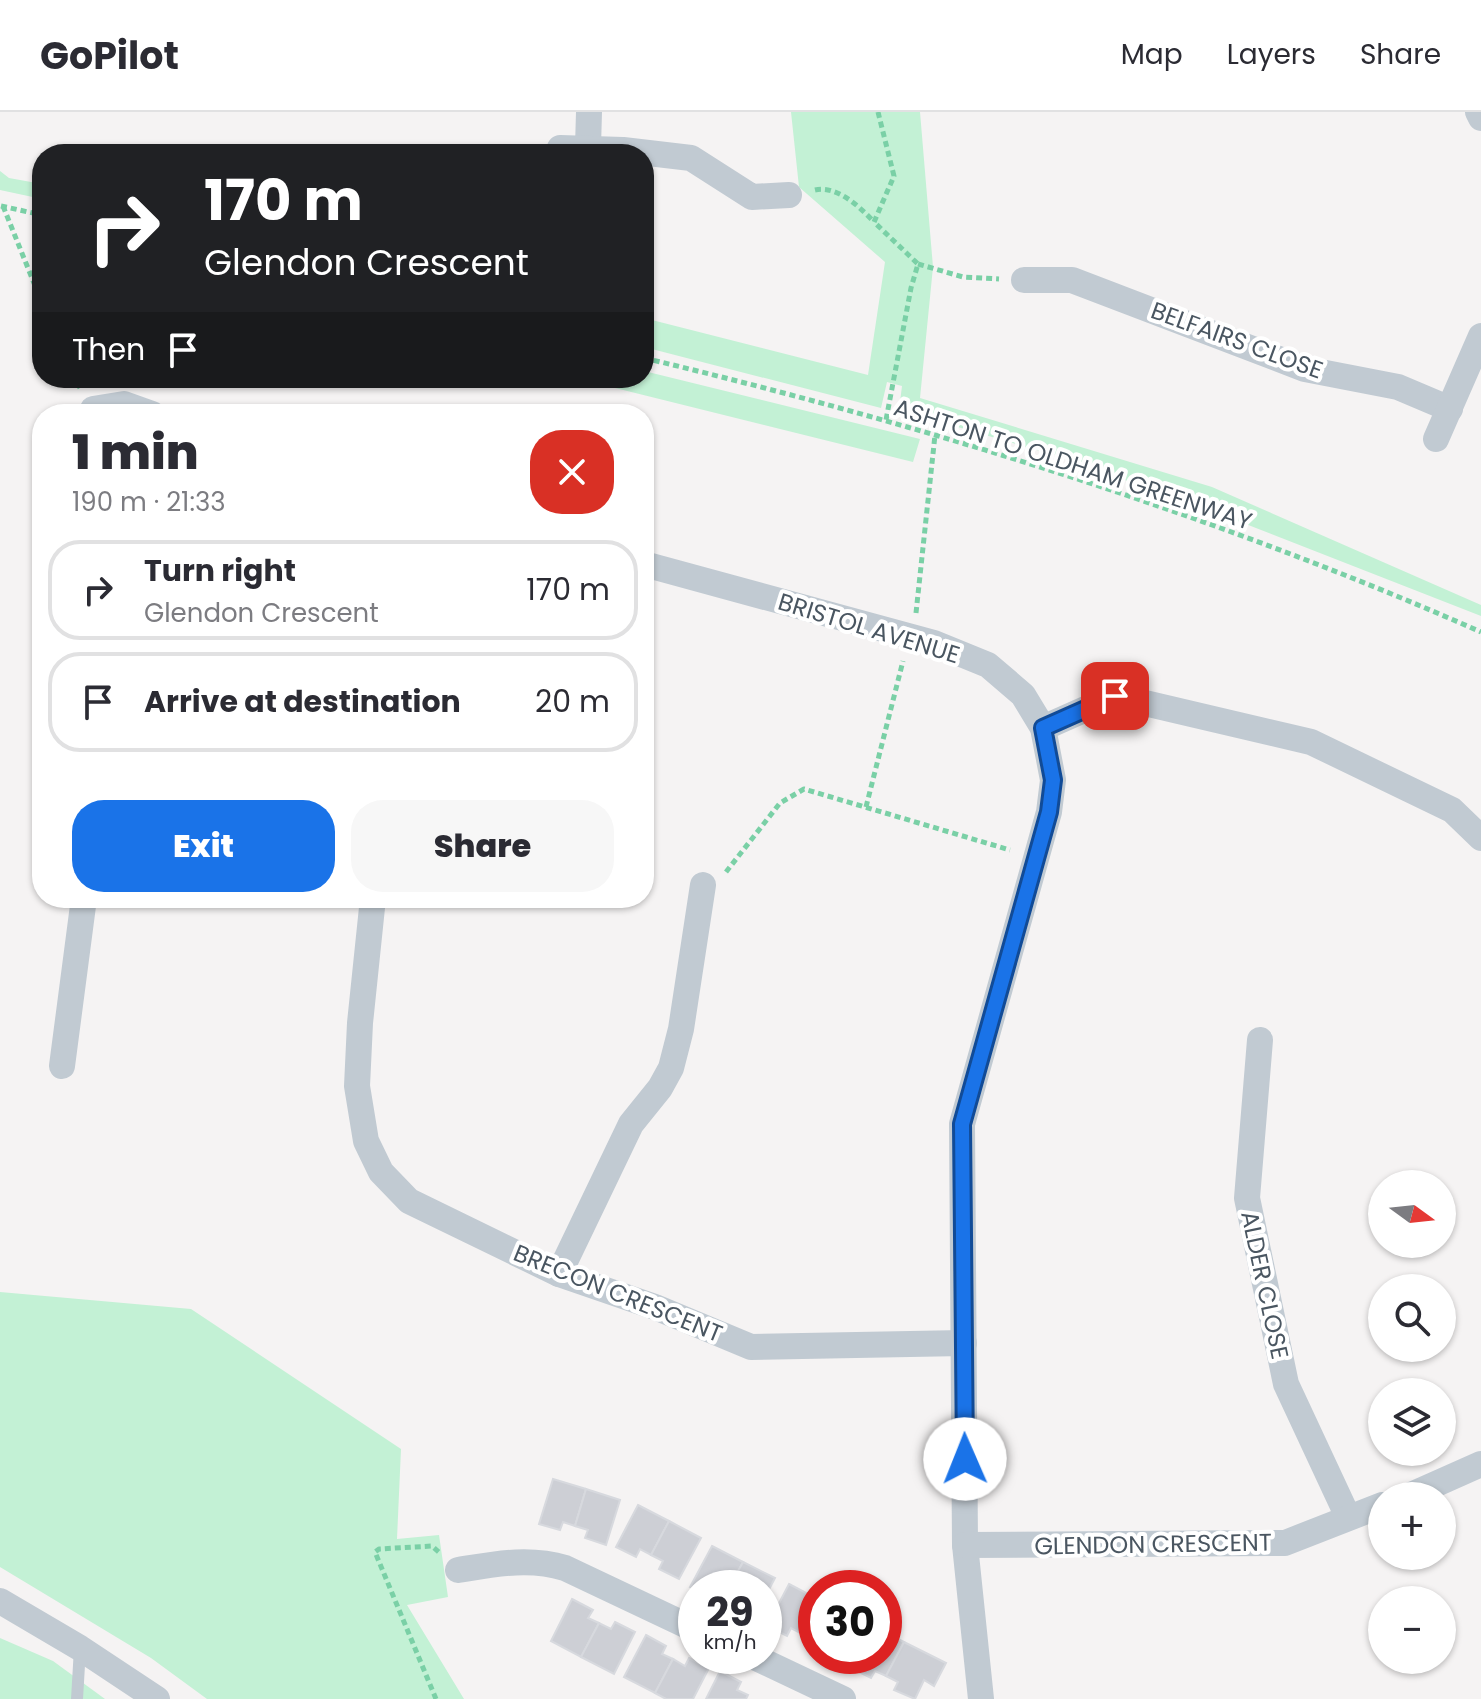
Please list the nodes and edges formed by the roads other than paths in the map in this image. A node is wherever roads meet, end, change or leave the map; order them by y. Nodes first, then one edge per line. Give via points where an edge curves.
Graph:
1 (589, 112) edge
2 (1478, 112) edge
3 (1481, 118) edge
4 (588, 144) edge
5 (654, 154) edge
6 (789, 195) road end
7 (1024, 280) road end
8 (1481, 336) edge
9 (1450, 409) junction
10 (1436, 439) dead end
11 (654, 567) edge
12 (1043, 728) junction
13 (1481, 838) edge
14 (703, 885) road end
15 (83, 908) edge
16 (372, 908) edge
17 (1260, 1040) dead end
18 (62, 1066) dead end
19 (559, 1274) junction
20 (964, 1343) junction
21 (1481, 1464) edge
22 (1440, 1482) edge
23 (1368, 1510) edge
24 (1348, 1517) junction
25 (965, 1545) junction
26 (458, 1570) road end
27 (0, 1601) edge
28 (678, 1621) edge
29 (80, 1648) junction
30 (782, 1670) edge
31 (77, 1699) edge
32 (157, 1699) edge
33 (843, 1699) edge
34 (981, 1699) edge

1 - 4 street
2 - 3 street
5 - 6 street via 691,158 752,197
7 - 9 street, BELFAIRS CLOSE via 1072,280 1305,369 1398,387
8 - 9 street
9 - 10 street
11 - 12 street, BRISTOL AVENUE via 910,636 988,665 1023,695
12 - 13 street via 1115,696 1311,742 1452,810
12 - 20 street, BRISTOL AVENUE via 1053,780 1038,858 962,1124
14 - 19 street via 671,1068 631,1124
15 - 18 street
16 - 19 street, BRECON CRESCENT via 357,1086 366,1141 381,1172 409,1201
17 - 24 street, ALDER CLOSE via 1247,1198 1286,1384
19 - 20 street, BRECON CRESCENT via 751,1347
20 - 25 street, BRISTOL AVENUE
21 - 22 street
23 - 24 street, GLENDON CRESCENT
24 - 25 street, GLENDON CRESCENT via 1285,1543
25 - 34 street, BRISTOL AVENUE
26 - 28 street via 510,1561 546,1562
27 - 29 street
29 - 31 lane
29 - 32 street
30 - 33 street

